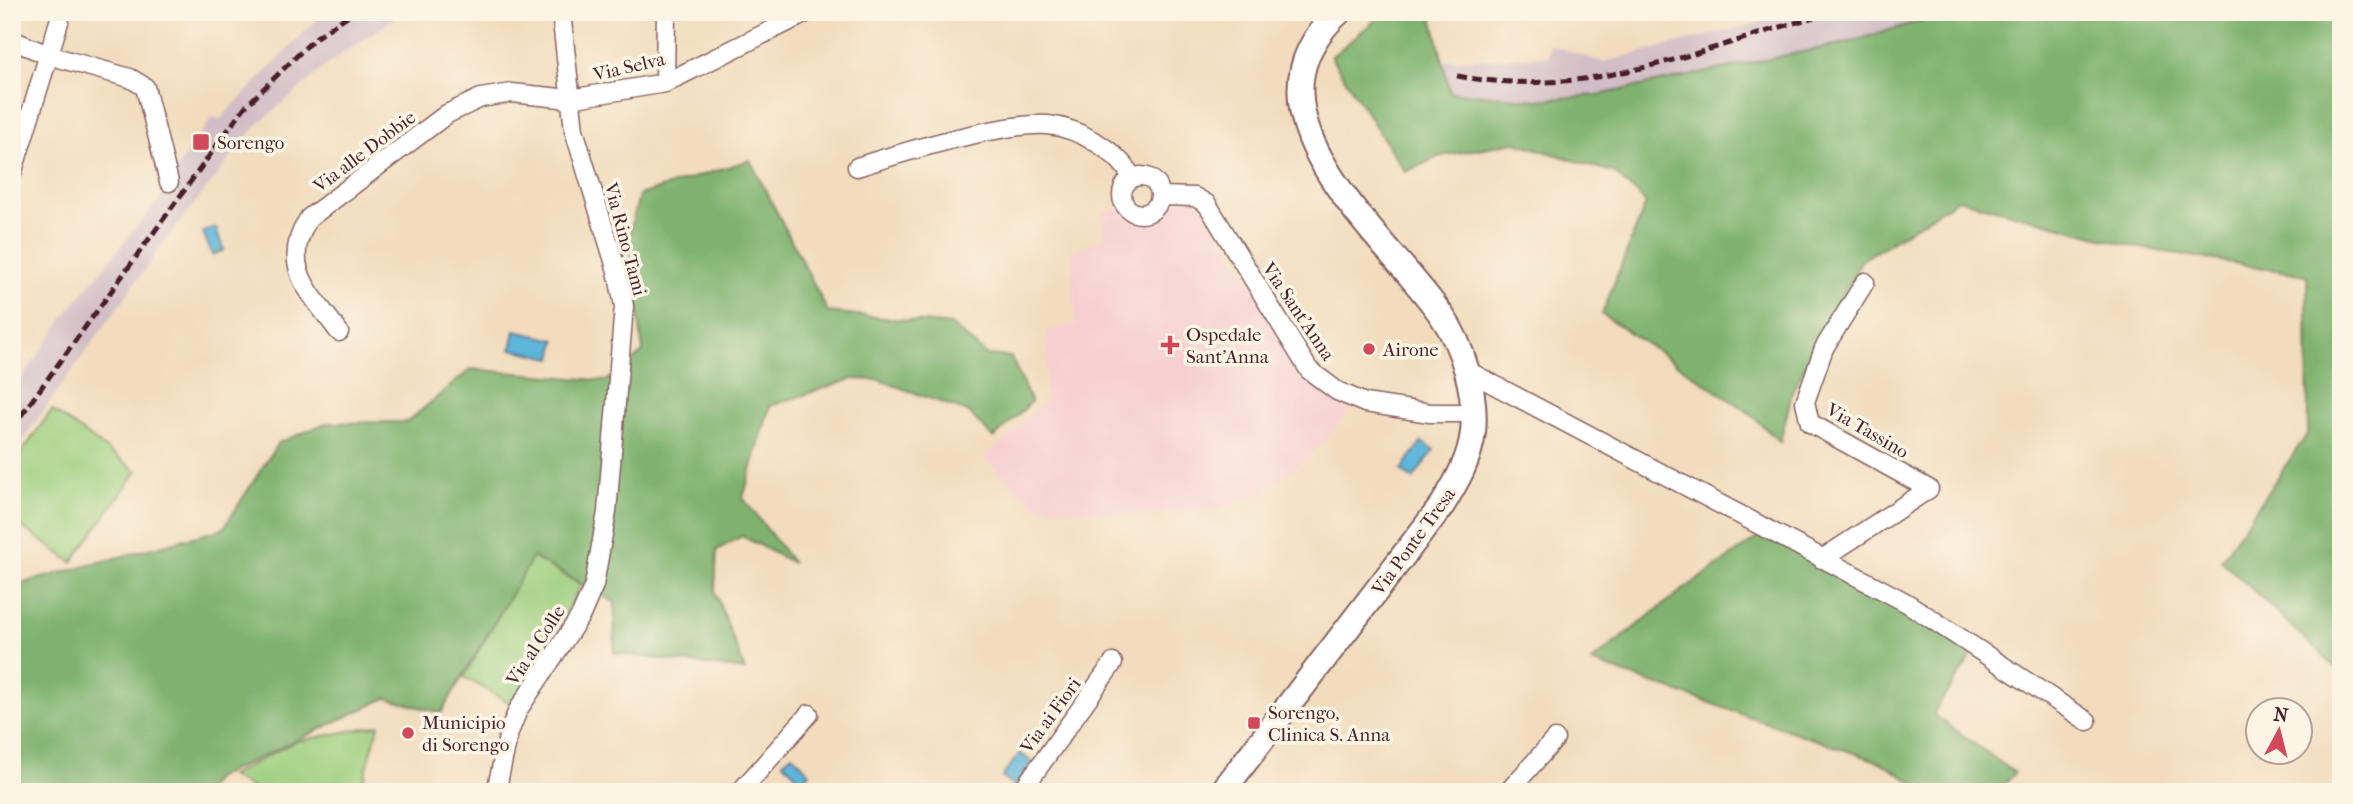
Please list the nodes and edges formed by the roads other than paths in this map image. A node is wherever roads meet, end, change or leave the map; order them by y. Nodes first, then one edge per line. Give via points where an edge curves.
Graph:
1 (62, 12) edge
2 (561, 12) edge
3 (666, 12) edge
4 (808, 12) edge
5 (1339, 12) edge
6 (12, 40) edge
7 (48, 55) junction
8 (665, 83) junction
9 (570, 99) junction
10 (858, 167) dead end
11 (12, 174) edge
12 (1132, 178) junction
13 (169, 182) dead end
14 (1161, 196) junction
15 (1865, 282) dead end
16 (339, 332) dead end
17 (1465, 370) junction
18 (1474, 413) junction
19 (1822, 559) junction
20 (599, 562) joint
21 (1113, 663) dead end
22 (809, 714) dead end
23 (2087, 721) dead end
24 (1555, 739) dead end
25 (496, 792) edge
26 (740, 792) edge
27 (1021, 792) edge
28 (1222, 792) edge
29 (1508, 792) edge

1 - 7 street
2 - 9 street, Via Rino Tami
3 - 8 street
4 - 8 street, Via Selva
5 - 17 main road, Via Ponte Tresa via 1317,38 1306,64 1301,87 1310,137 1335,186 1443,317
6 - 7 street
7 - 11 street
7 - 13 street via 130,78 145,87
8 - 9 street, Via Selva
9 - 16 street, Via alle Dobbie via 512,93 481,99 447,114 309,218 296,244 295,262 299,276
9 - 20 street, Via Rino Tami via 574,130 624,306
10 - 12 street via 972,136 1048,125 1077,134 1115,155
12 - 14 street via 1149,177 1158,184
12 - 14 street via 1122,197 1132,212 1151,211
14 - 18 street, Via Sant'Anna via 1195,197 1207,204 1309,370 1337,391 1399,410
15 - 19 street, Via Tassino via 1824,348 1805,402 1810,423 1929,489
17 - 18 main road, Via Ponte Tresa
17 - 19 street
18 - 28 main road, Via Ponte Tresa via 1465,466 1443,505
19 - 23 street via 1907,603
20 - 25 street, Via al Colle via 581,615 518,710
21 - 27 street, Via ai Fiori
22 - 26 street
24 - 29 street

